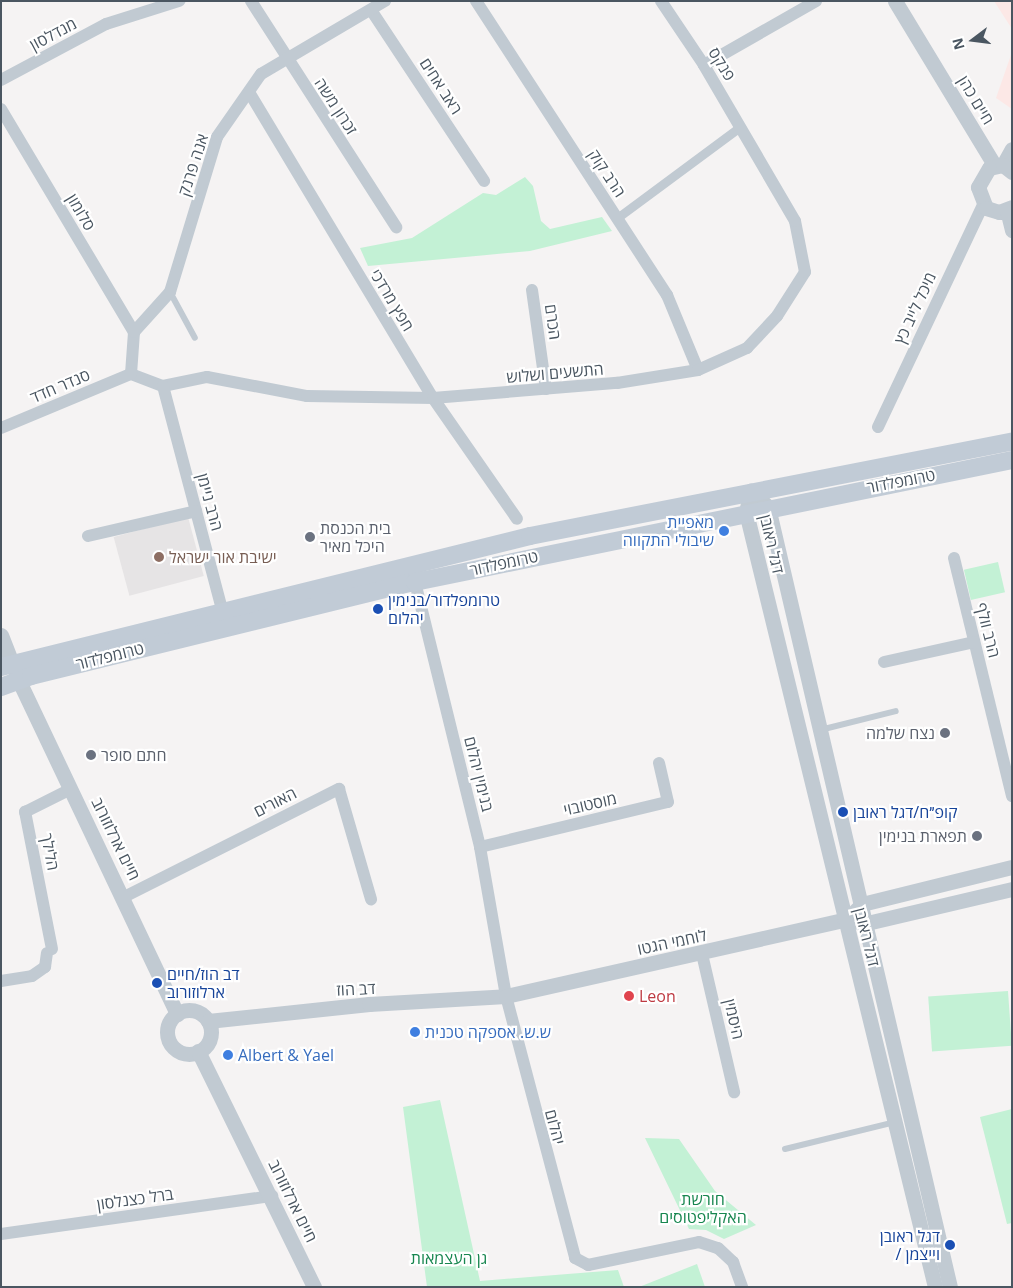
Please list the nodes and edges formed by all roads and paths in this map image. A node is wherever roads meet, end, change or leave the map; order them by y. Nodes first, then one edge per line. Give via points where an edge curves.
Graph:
1 (179, 1) edge
2 (251, 1) edge
3 (385, 1) edge
4 (476, 1) edge
5 (661, 1) edge
6 (816, 1) edge
7 (895, 1) edge
8 (371, 10) junction
9 (287, 59) junction
10 (704, 65) junction
11 (1, 80) edge
12 (249, 92) junction
13 (1, 109) edge
14 (740, 127) junction
15 (752, 146) joint
16 (1012, 150) edge
17 (1003, 168) edge
18 (484, 181) dead end
19 (983, 204) junction
20 (1009, 208) edge
21 (616, 218) junction
22 (396, 227) dead end
23 (1012, 230) edge
24 (532, 290) dead end
25 (170, 292) junction
26 (134, 332) junction
27 (195, 338) dead end
28 (698, 370) junction
29 (131, 374) junction
30 (163, 386) junction
31 (546, 389) junction
32 (433, 398) junction
33 (878, 427) dead end
34 (1, 428) edge
35 (1012, 441) edge
36 (1012, 460) edge
37 (751, 491) junction
38 (768, 507) junction
39 (196, 512) junction
40 (746, 512) junction
41 (517, 519) dead end
42 (88, 536) dead end
43 (954, 558) dead end
44 (423, 563) junction
45 (415, 582) junction
46 (225, 618) junction
47 (1, 635) edge
48 (974, 642) junction
49 (884, 662) dead end
50 (7, 664) edge
51 (19, 682) junction
52 (1, 688) edge
53 (896, 711) dead end
54 (819, 730) junction
55 (659, 763) dead end
56 (72, 789) junction
57 (1012, 796) edge
58 (480, 847) junction
59 (1012, 867) edge
60 (1012, 889) edge
61 (124, 897) junction
62 (371, 899) dead end
63 (862, 904) junction
64 (844, 920) junction
65 (867, 924) junction
66 (702, 954) junction
67 (1, 982) edge
68 (506, 996) junction
69 (177, 1014) junction
70 (208, 1021) junction
71 (198, 1052) junction
72 (734, 1092) dead end
73 (896, 1122) junction
74 (785, 1149) dead end
75 (272, 1196) junction
76 (1, 1234) edge
77 (314, 1287) edge
78 (742, 1287) edge
79 (934, 1287) edge
80 (950, 1287) edge

1 - 11 street, מנדלסון via 106,24
2 - 9 street, זכרון משה
3 - 8 street, אנה פרנק
4 - 21 street, הרב קוק
5 - 10 street, פנקס
6 - 10 street
7 - 17 street, חיים כהן
8 - 9 street, אנה פרנק
8 - 18 street, ראב אחים
9 - 12 street, אנה פרנק via 261,74
9 - 22 street, זכרון משה
10 - 14 street, פנקס
12 - 25 street, אנה פרנק via 217,137
12 - 32 street, חפץ מרדכי
13 - 26 street, סלומון
14 - 15 street, פנקס
14 - 21 street
15 - 28 street, התשעים ושלוש via 795,221 805,272 778,316 747,348
16 - 17 street
17 - 19 street via 981,176 978,187
19 - 20 street via 992,212
19 - 33 street, מיכל לייב כץ
20 - 23 street
21 - 28 street, הרב קוק via 667,296
24 - 31 street, הכרם
25 - 26 street, אנה פרנק
25 - 27 lane
26 - 29 street
28 - 31 street, התשעים ושלוש via 617,384
29 - 30 street
29 - 34 street, סנדר חדד
30 - 32 street, התשעים ושלוש via 207,377 307,396
30 - 39 street, הרב ניימן
31 - 32 street, התשעים ושלוש
32 - 41 street, חפץ מרדכי
35 - 37 main road, טרומפלדור
36 - 38 main road, טרומפלדור
37 - 38 street, דגל ראובן
37 - 40 street, דגל ראובן
37 - 44 main road, טרומפלדור
38 - 40 main road, טרומפלדור
38 - 54 street, דגל ראובן
39 - 42 street
39 - 46 street, הרב ניימן
40 - 45 main road, טרומפלדור
40 - 64 street, דגל ראובן
43 - 48 street, הרב וולף
44 - 45 street
44 - 46 main road, טרומפלדור
45 - 46 main road, טרומפלדור
45 - 58 street, בנימין יהלום
46 - 50 main road, טרומפלדור
46 - 51 main road, טרומפלדור
47 - 50 street, חיים ארלוזורוב
48 - 49 street
48 - 57 street, הרב וולף
50 - 51 street, חיים ארלוזורוב
51 - 52 main road, טרומפלדור
51 - 56 street, חיים ארלוזורוב
53 - 54 lane
54 - 63 street, דגל ראובן
55 - 58 street, מוסטובוי via 668,802
56 - 61 street, חיים ארלוזורוב
56 - 67 street, הלילך via 25,812 50,951 45,967 32,976
58 - 68 street, בנימין יהלום
59 - 63 street, לוחמי הגטו
60 - 65 street, לוחמי הגטו
61 - 62 street, האורים via 339,788
61 - 69 street, חיים ארלוזורוב
63 - 64 street, לוחמי הגטו
63 - 65 street, דגל ראובן
64 - 65 street, לוחמי הגטו
64 - 66 street, לוחמי הגטו
64 - 73 street, דגל ראובן
65 - 80 street, דגל ראובן
66 - 68 street, לוחמי הגטו
66 - 72 street, היסמין
68 - 70 street, דב הוז via 369,1004
68 - 78 street, יהלום via 572,1250 580,1263 699,1242 718,1248 733,1262
69 - 70 street via 196,1011
69 - 71 street via 168,1025 170,1043 182,1052
70 - 71 street via 208,1041
71 - 75 street, חיים ארלוזורוב
73 - 74 lane
73 - 79 street, דגל ראובן
75 - 76 street, ברל כצנלסון
75 - 77 street, חיים ארלוזורוב

